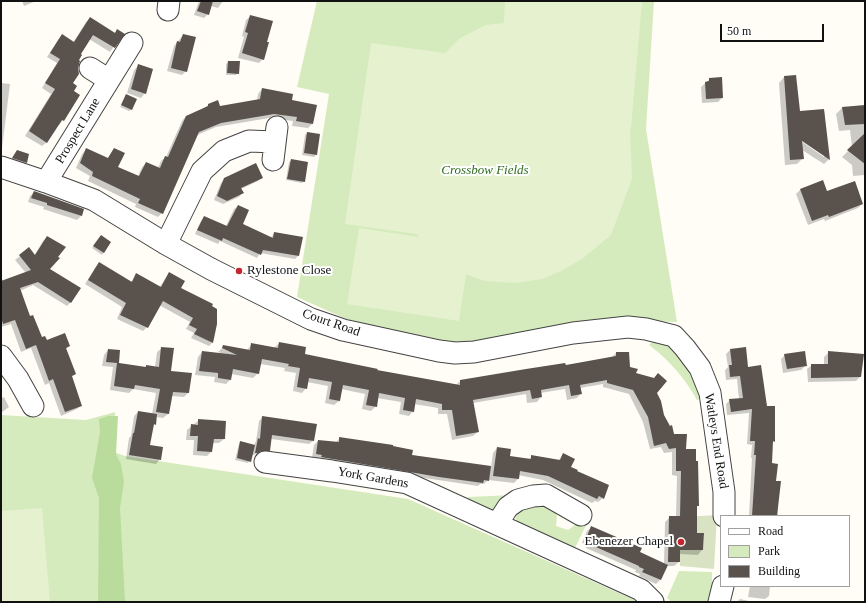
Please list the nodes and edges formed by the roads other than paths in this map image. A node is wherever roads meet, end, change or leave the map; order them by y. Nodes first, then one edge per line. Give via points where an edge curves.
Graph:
1 (132, 43) dead end
2 (90, 68) dead end
3 (109, 80) junction
4 (275, 143) dead end
5 (1, 168) edge
6 (46, 182) junction
7 (166, 244) junction
8 (685, 348) joint
9 (1, 356) edge
10 (33, 406) dead end
11 (265, 462) dead end
12 (569, 514) dead end
13 (724, 515) edge
14 (497, 524) junction
15 (724, 587) edge
16 (653, 602) edge
17 (719, 602) edge

1 - 3 street, Prospect Lane
2 - 3 street
3 - 6 street, Prospect Lane
4 - 7 street via 249,141 224,151 202,170
5 - 6 street, Court Road
6 - 7 street, Court Road via 94,200
7 - 8 street, Court Road via 311,319 343,330 439,351 474,352 573,333 628,327 674,336
8 - 13 street, Watleys End Road via 700,368 710,393 724,492
9 - 10 street
11 - 14 street, York Gardens via 407,482
12 - 14 street via 546,495 533,496 518,500 508,508
14 - 16 street, York Gardens via 641,590
15 - 17 street

